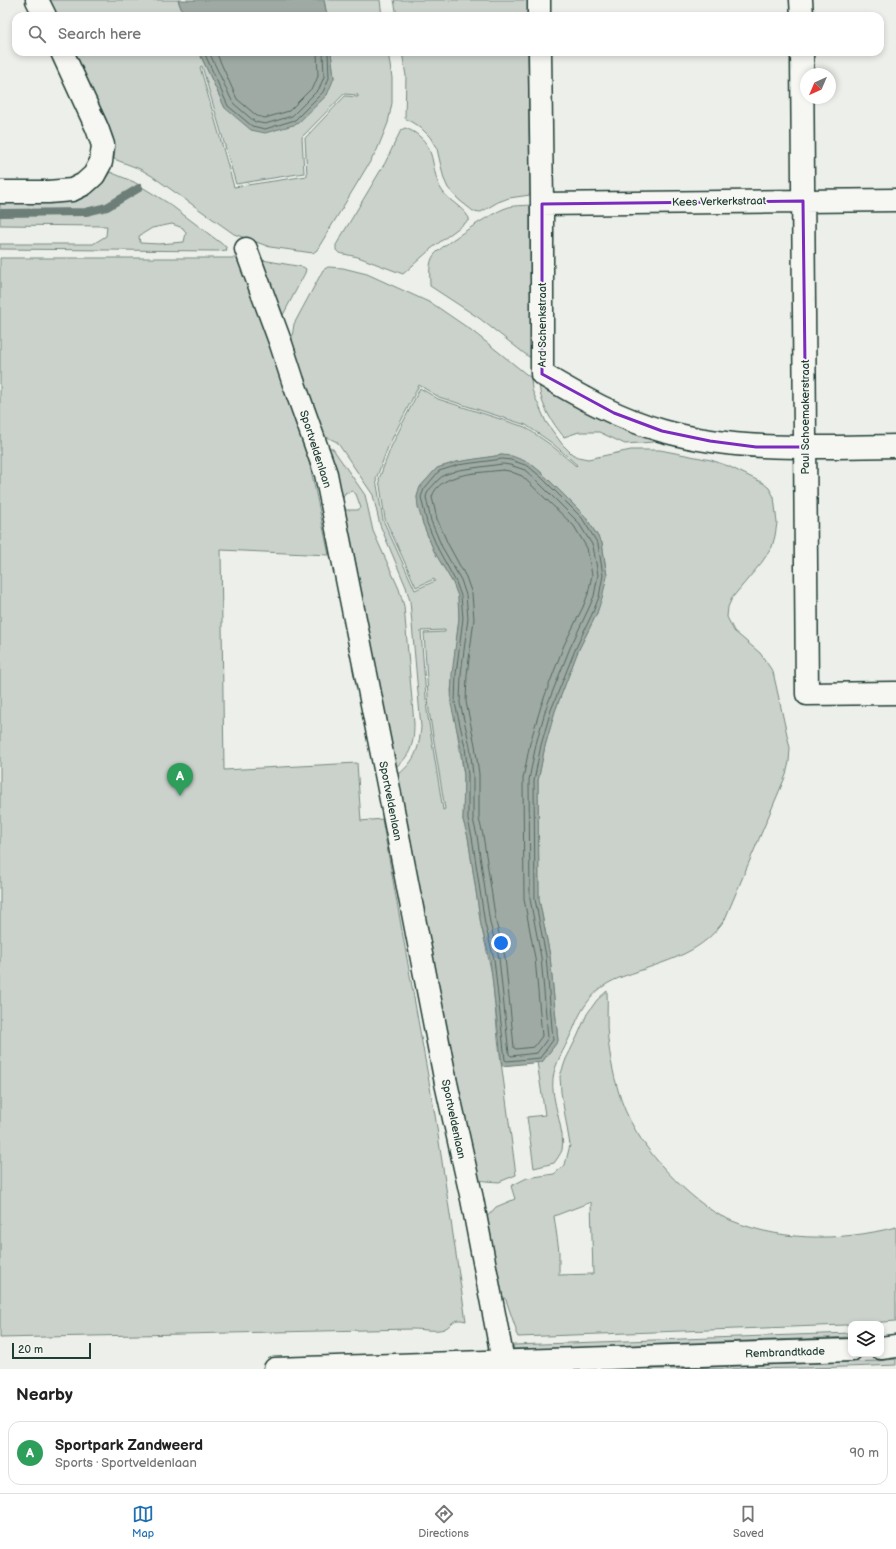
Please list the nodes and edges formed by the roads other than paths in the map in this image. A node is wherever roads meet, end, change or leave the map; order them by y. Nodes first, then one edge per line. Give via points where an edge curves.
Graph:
1 (37, 0) edge
2 (539, 0) edge
3 (801, 0) edge
4 (43, 12) edge
5 (539, 12) edge
6 (802, 12) edge
7 (64, 56) edge
8 (540, 56) edge
9 (802, 56) edge
10 (0, 192) edge
11 (803, 200) junction
12 (896, 200) edge
13 (542, 204) junction
14 (246, 249) dead end
15 (896, 446) edge
16 (806, 447) junction
17 (896, 693) edge
18 (896, 1346) edge
19 (884, 1348) edge
20 (848, 1350) edge
21 (503, 1361) junction
22 (439, 1366) edge
23 (275, 1369) edge

1 - 4 street
2 - 5 street
3 - 6 street
7 - 10 street via 98,128 103,145 101,162 84,184 72,190
8 - 13 street, Ard Schenkstraat
9 - 11 street, Paul Schoemakerstraat
11 - 12 street, Kees Verkerkstraat
11 - 13 street, Kees Verkerkstraat
11 - 16 street, Paul Schoemakerstraat
13 - 16 street, Ard Schenkstraat via 542,374 614,413 662,431 756,447
14 - 21 street, Sportveldenlaan via 326,474
15 - 16 street, Ard Schenkstraat
16 - 17 street, Paul Schoemakerstraat via 807,694
18 - 19 street
20 - 21 street, Rembrandtkade
21 - 22 street, Rembrandtkade
22 - 23 street, Rembrandtkade

